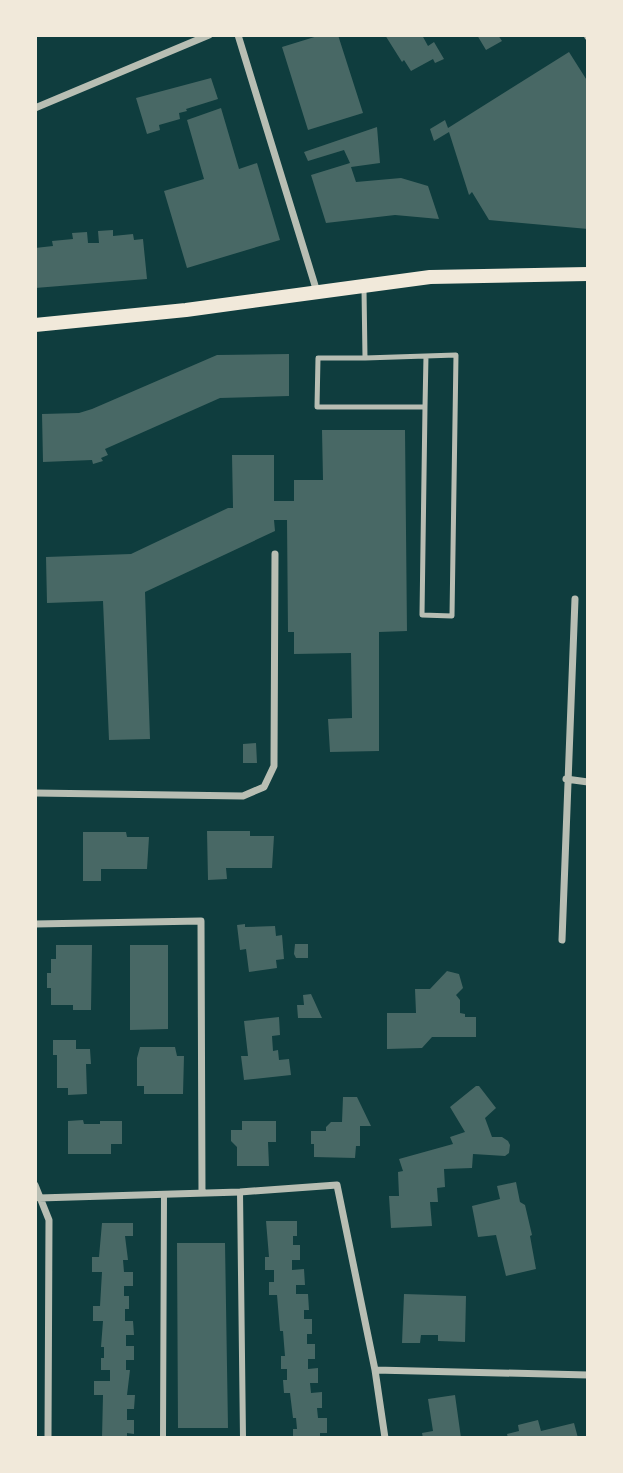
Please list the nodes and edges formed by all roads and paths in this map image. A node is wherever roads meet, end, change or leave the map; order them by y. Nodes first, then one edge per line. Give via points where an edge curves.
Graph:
1 (209, 35) edge
2 (239, 35) edge
3 (35, 108) edge
4 (588, 274) edge
5 (364, 286) junction
6 (317, 292) junction
7 (35, 325) edge
8 (426, 356) junction
9 (365, 358) junction
10 (425, 407) junction
11 (275, 554) dead end
12 (575, 599) dead end
13 (566, 779) junction
14 (588, 782) edge
15 (35, 793) edge
16 (35, 924) edge
17 (562, 940) dead end
18 (35, 1185) edge
19 (240, 1192) junction
20 (202, 1193) junction
21 (164, 1194) junction
22 (39, 1198) junction
23 (376, 1370) junction
24 (588, 1375) edge
25 (48, 1438) edge
26 (163, 1438) edge
27 (243, 1438) edge
28 (386, 1438) edge

1 - 3 street
2 - 6 street
4 - 5 main road via 430,277
5 - 6 main road
5 - 9 lane
6 - 7 main road
8 - 9 lane
8 - 10 lane
8 - 10 lane via 456,355 452,616 422,615
9 - 10 lane via 318,358 317,407
11 - 15 street via 274,766 264,787 243,796
12 - 13 street
13 - 14 street
13 - 17 street
16 - 20 street via 201,921
18 - 22 street
19 - 20 street
19 - 23 street via 337,1185
19 - 27 street
20 - 21 street
21 - 22 street
21 - 26 street
22 - 25 street via 49,1220
23 - 24 street
23 - 28 street

